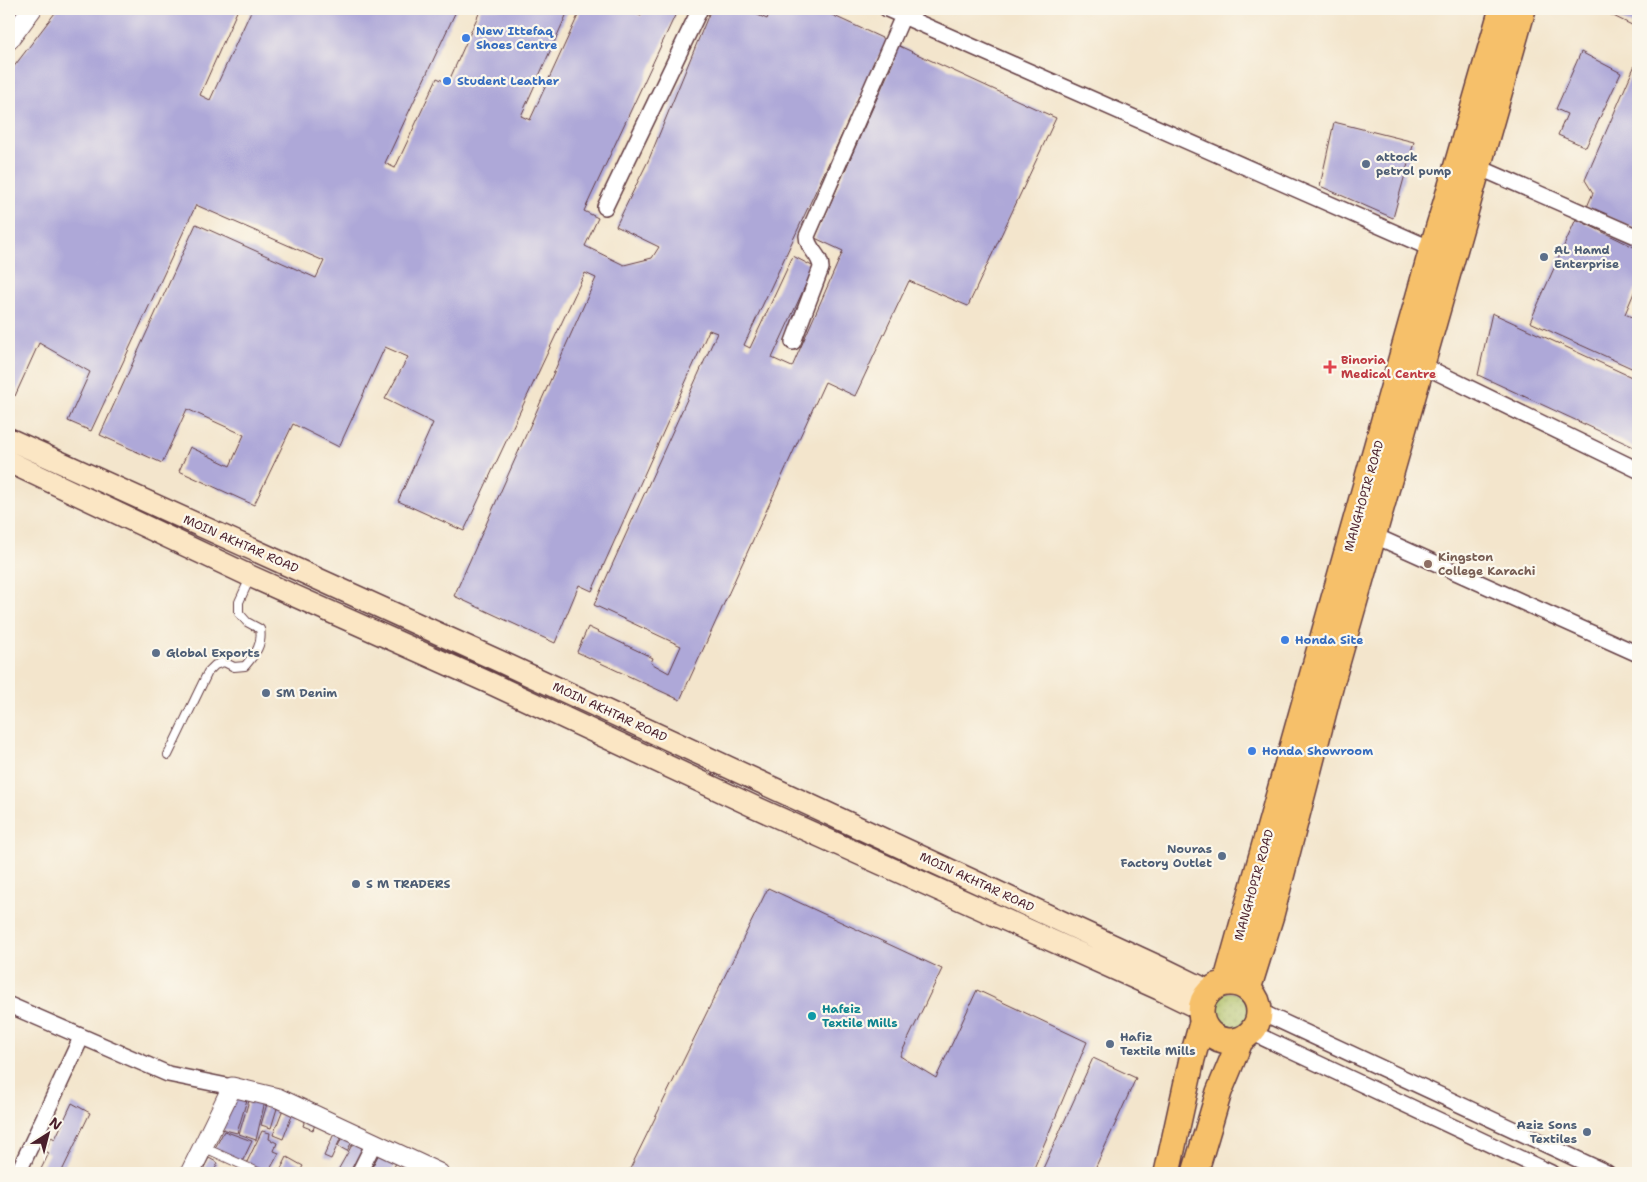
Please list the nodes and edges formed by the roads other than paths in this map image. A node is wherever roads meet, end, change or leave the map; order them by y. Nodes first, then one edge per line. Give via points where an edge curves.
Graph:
1 (32, 9) edge
2 (700, 9) edge
3 (887, 9) edge
4 (1502, 9) edge
5 (1523, 9) edge
6 (903, 16) junction
7 (9, 40) edge
8 (1478, 167) junction
9 (605, 207) dead end
10 (1638, 236) edge
11 (1432, 249) junction
12 (793, 342) dead end
13 (1422, 365) junction
14 (9, 439) edge
15 (9, 462) edge
16 (1638, 470) edge
17 (1373, 535) junction
18 (250, 576) junction
19 (1638, 654) edge
20 (168, 755) dead end
21 (766, 784) junction
22 (755, 807) junction
23 (9, 1005) edge
24 (1230, 1010) junction
25 (81, 1038) junction
26 (1187, 1081) junction
27 (232, 1087) junction
28 (1219, 1092) junction
29 (374, 1143) junction
30 (203, 1147) junction
31 (18, 1173) edge
32 (190, 1173) edge
33 (260, 1173) edge
34 (359, 1173) edge
35 (439, 1173) edge
36 (1166, 1173) edge
37 (1195, 1173) edge
38 (1551, 1173) edge
39 (1607, 1173) edge

1 - 7 street
2 - 9 street
3 - 6 street
4 - 11 main road, MANGHOPIR ROAD
5 - 8 main road
6 - 11 street
6 - 12 street via 807,236 807,243 821,262 821,268
8 - 10 street
8 - 13 main road
11 - 24 main road, MANGHOPIR ROAD
13 - 16 street
13 - 17 main road
14 - 21 main road, MOIN AKHTAR ROAD
15 - 18 main road, MOIN AKHTAR ROAD
17 - 19 street
17 - 24 main road via 1271,915
18 - 20 lane via 239,602 239,613 260,629 258,650 245,666 234,667 224,662 208,672
18 - 22 main road, MOIN AKHTAR ROAD via 501,688
21 - 22 main road
21 - 24 main road, MOIN AKHTAR ROAD via 1166,970
22 - 24 main road, MOIN AKHTAR ROAD via 1159,989
23 - 25 street
24 - 26 main road, MANGHOPIR ROAD
24 - 28 main road, MANGHOPIR ROAD
24 - 38 street
24 - 39 street
25 - 27 street via 168,1074
25 - 31 street
26 - 28 main road via 1196,1074 1208,1075 1216,1082
26 - 36 main road, MANGHOPIR ROAD
27 - 29 street via 278,1098
27 - 30 street
28 - 37 main road, MANGHOPIR ROAD
29 - 34 street
29 - 35 street
30 - 32 street
30 - 33 lane

